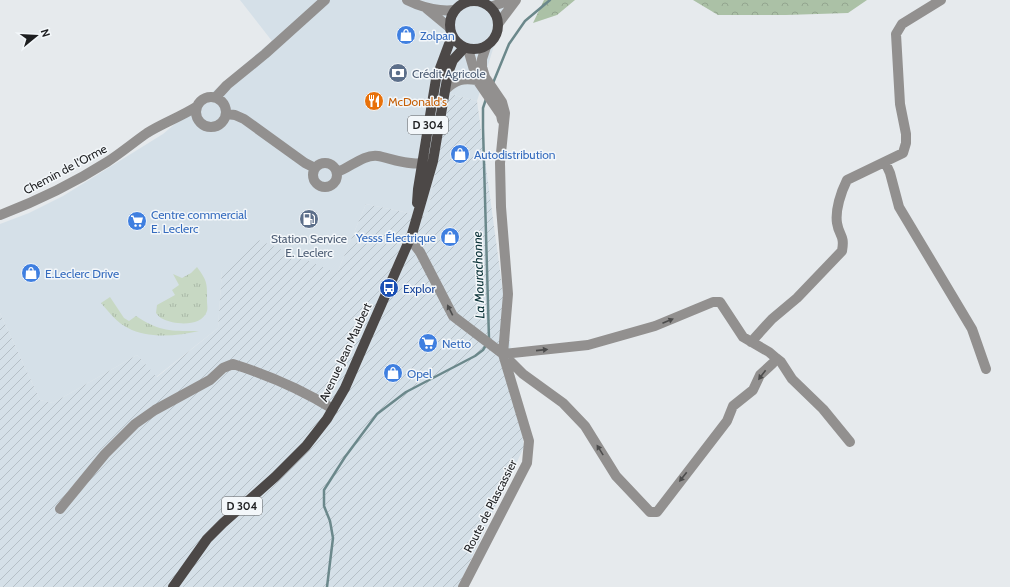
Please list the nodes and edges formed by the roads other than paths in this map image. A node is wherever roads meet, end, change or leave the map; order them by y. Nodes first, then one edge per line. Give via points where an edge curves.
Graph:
1 (325, 0) edge
2 (407, 0) edge
3 (511, 0) edge
4 (516, 0) edge
5 (941, 0) edge
6 (484, 3) edge
7 (459, 5) edge
8 (426, 8) junction
9 (498, 24) junction
10 (451, 32) junction
11 (486, 47) junction
12 (466, 48) junction
13 (482, 82) junction
14 (445, 90) junction
15 (216, 97) junction
16 (196, 107) junction
17 (226, 114) junction
18 (440, 115) junction
19 (181, 116) junction
20 (197, 118) junction
21 (885, 162) junction
22 (422, 164) junction
23 (315, 168) junction
24 (337, 172) junction
25 (0, 215) edge
26 (416, 217) junction
27 (410, 239) junction
28 (751, 342) junction
29 (503, 354) junction
30 (776, 358) junction
31 (986, 370) dead end
32 (333, 409) junction
33 (850, 442) dead end
34 (60, 509) dead end
35 (173, 587) edge
36 (463, 587) edge

1 - 15 street
2 - 8 street
3 - 6 street
4 - 9 street
5 - 21 street via 902,24 896,34 900,104 906,143 903,154
6 - 7 main road via 470,1
6 - 9 main road via 497,17
7 - 8 street via 438,11
7 - 10 main road via 452,15
8 - 10 street
9 - 11 main road via 494,39
10 - 12 main road via 459,45
10 - 22 main road, Avenue Jean Maubert / D 304 via 436,79
11 - 12 main road via 474,50
11 - 13 street, Route de Plascassier via 482,59
12 - 13 street, Route de Plascassier
12 - 14 main road, Avenue Jean Maubert / D 304 via 453,60
13 - 14 street via 458,80
13 - 29 street, Route de Plascassier via 505,113 500,163 508,294
14 - 18 main road, Avenue Jean Maubert / D 304
15 - 16 street via 206,97
15 - 17 street via 224,104
16 - 19 street, Chemin de l'Orme
16 - 20 street
17 - 20 street via 221,122 213,127 203,125
17 - 23 street via 244,120 305,164
18 - 22 street via 436,118 428,159
18 - 26 main road, Avenue Jean Maubert / D 304 via 433,161
19 - 20 street
19 - 25 street, Chemin de l'Orme via 156,128 88,173
21 - 28 street via 847,180 837,212 837,224 844,240 842,251
21 - 31 street via 899,207 972,329
22 - 24 street via 374,156 364,158
22 - 26 main road, Avenue Jean Maubert / D 304
23 - 24 street via 326,163 334,166
23 - 24 street via 315,183 322,187 333,185
26 - 27 main road, Avenue Jean Maubert / D 304
29 -> 27 street via 453,316 420,252
27 - 32 main road, Avenue Jean Maubert / D 304 via 345,388
29 -> 28 street via 588,345 655,326 713,302 720,302 723,305 743,337
28 - 30 street
30 -> 29 street via 760,375 753,390 734,406 727,421 657,512 650,512 616,476 585,426 563,403 523,374
29 - 36 street, Route de Plascassier via 528,441 527,463
30 - 33 street via 792,380 823,409
32 - 34 street via 280,381 233,364 136,424 105,454
32 - 35 main road, Avenue Jean Maubert / D 304 via 290,463 207,539

